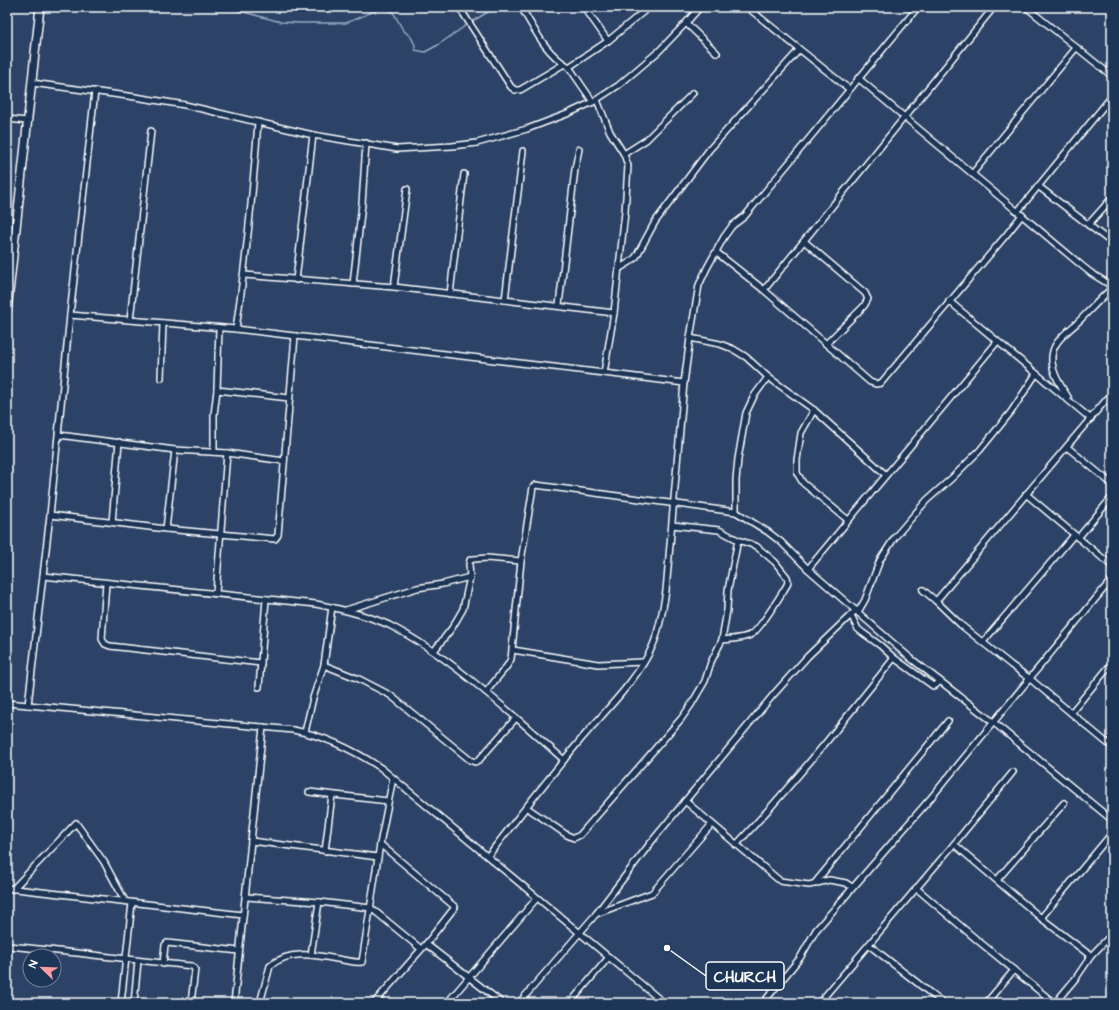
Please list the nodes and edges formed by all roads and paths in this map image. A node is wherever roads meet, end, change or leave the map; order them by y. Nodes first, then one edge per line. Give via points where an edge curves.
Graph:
1 (40, 7) edge
2 (459, 7) edge
3 (521, 7) edge
4 (584, 7) edge
5 (649, 7) edge
6 (700, 7) edge
7 (747, 7) edge
8 (918, 7) edge
9 (994, 7) edge
10 (1026, 7) edge
11 (686, 23) junction
12 (608, 41) junction
13 (1076, 48) junction
14 (799, 50) junction
15 (717, 53) dead end
16 (564, 64) junction
17 (569, 67) junction
18 (1112, 76) edge
19 (858, 78) junction
20 (32, 82) junction
21 (849, 89) junction
22 (95, 91) junction
23 (693, 93) dead end
24 (1112, 96) edge
25 (595, 101) junction
26 (904, 117) junction
27 (7, 120) edge
28 (27, 121) junction
29 (258, 122) junction
30 (151, 130) dead end
31 (313, 135) junction
32 (366, 143) junction
33 (579, 149) dead end
34 (523, 151) dead end
35 (624, 154) junction
36 (464, 174) dead end
37 (972, 174) junction
38 (1038, 186) junction
39 (407, 189) dead end
40 (1112, 198) edge
41 (1020, 213) junction
42 (1088, 225) junction
43 (804, 241) junction
44 (1112, 243) edge
45 (716, 252) junction
46 (620, 268) junction
47 (244, 275) junction
48 (296, 280) junction
49 (353, 284) junction
50 (1112, 287) edge
51 (394, 288) junction
52 (764, 290) junction
53 (450, 294) junction
54 (505, 300) junction
55 (949, 301) junction
56 (559, 305) junction
57 (7, 311) edge
58 (614, 312) junction
59 (70, 316) junction
60 (130, 320) junction
61 (163, 323) junction
62 (219, 328) junction
63 (236, 329) junction
64 (295, 336) junction
65 (690, 338) junction
66 (997, 342) junction
67 (826, 344) junction
68 (604, 373) junction
69 (1036, 374) junction
70 (161, 378) dead end
71 (768, 378) junction
72 (684, 383) junction
73 (216, 390) junction
74 (1112, 393) edge
75 (290, 398) junction
76 (1070, 400) junction
77 (814, 410) junction
78 (1091, 419) junction
79 (59, 435) junction
80 (119, 442) junction
81 (1067, 447) junction
82 (175, 450) junction
83 (214, 452) junction
84 (227, 453) junction
85 (284, 460) junction
86 (886, 475) junction
87 (1112, 484) edge
88 (1026, 494) junction
89 (1112, 497) edge
90 (674, 503) junction
91 (736, 512) junction
92 (50, 515) junction
93 (848, 520) junction
94 (112, 522) junction
95 (672, 525) junction
96 (166, 529) junction
97 (220, 534) junction
98 (1076, 536) junction
99 (738, 540) junction
100 (521, 561) junction
101 (1112, 566) edge
102 (808, 569) junction
103 (43, 576) junction
104 (470, 577) junction
105 (1112, 580) edge
106 (106, 583) junction
107 (923, 590) dead end
108 (216, 593) junction
109 (266, 599) junction
110 (936, 602) junction
111 (332, 607) junction
112 (345, 610) junction
113 (857, 611) junction
114 (851, 615) junction
115 (722, 640) junction
116 (983, 642) junction
117 (513, 650) junction
118 (434, 651) junction
119 (894, 658) junction
120 (643, 662) junction
121 (261, 663) junction
122 (1112, 663) edge
123 (324, 665) junction
124 (1029, 678) junction
125 (940, 681) junction
126 (259, 687) dead end
127 (486, 692) junction
128 (7, 703) edge
129 (28, 705) junction
130 (1071, 712) junction
131 (516, 718) junction
132 (948, 721) dead end
133 (993, 722) junction
134 (263, 727) junction
135 (305, 732) junction
136 (1112, 747) edge
137 (564, 760) junction
138 (1013, 772) dead end
139 (393, 778) junction
140 (309, 792) dead end
141 (332, 795) junction
142 (388, 801) junction
143 (685, 801) junction
144 (1064, 803) dead end
145 (526, 807) junction
146 (1112, 820) edge
147 (712, 824) junction
148 (1112, 833) edge
149 (251, 841) junction
150 (380, 844) junction
151 (954, 844) junction
152 (736, 846) junction
153 (325, 851) junction
154 (488, 856) junction
155 (378, 857) junction
156 (997, 880) junction
157 (814, 884) junction
158 (10, 888) edge
159 (852, 888) junction
160 (916, 888) junction
161 (246, 897) junction
162 (537, 898) junction
163 (124, 901) junction
164 (132, 902) junction
165 (319, 902) junction
166 (371, 908) junction
167 (596, 914) junction
168 (243, 915) junction
169 (1041, 918) junction
170 (579, 933) junction
171 (1112, 934) edge
172 (426, 944) junction
173 (869, 945) junction
174 (7, 946) edge
175 (421, 949) junction
176 (239, 951) junction
177 (311, 955) junction
178 (1091, 956) junction
179 (609, 957) junction
180 (125, 960) junction
181 (138, 961) junction
182 (163, 964) junction
183 (1014, 970) junction
184 (469, 978) junction
185 (121, 1003) edge
186 (134, 1003) edge
187 (191, 1003) edge
188 (234, 1003) edge
189 (260, 1003) edge
190 (374, 1003) edge
191 (447, 1003) edge
192 (502, 1003) edge
193 (519, 1003) edge
194 (570, 1003) edge
195 (664, 1003) edge
196 (763, 1003) edge
197 (819, 1003) edge
198 (943, 1003) edge
199 (986, 1003) edge
200 (1054, 1003) edge

1 - 20 street
2 - 16 street via 515,90 520,90
3 - 16 street via 548,49
4 - 12 street
5 - 12 street
6 - 11 street
7 - 14 street
8 - 19 street
9 - 26 street
10 - 13 street
11 - 15 street
11 - 25 street via 636,72
12 - 17 street
13 - 18 street
13 - 37 street
14 - 21 street
14 - 46 street via 709,150 655,222 636,257
16 - 17 street
17 - 25 street
19 - 21 street
19 - 26 street
20 - 22 street
20 - 28 street
21 - 45 street via 745,216 732,226
22 - 29 street via 186,106
22 - 59 street
23 - 35 street via 646,140
24 - 38 street
25 - 32 street via 528,129 477,143 397,149
25 - 35 street
26 - 37 street
26 - 43 street
27 - 28 street
28 - 57 street
29 - 31 street
29 - 47 street
30 - 60 street
31 - 32 street
31 - 48 street
32 - 49 street
33 - 56 street
34 - 54 street
35 - 46 street via 628,166
36 - 53 street
37 - 41 street
38 - 41 street
38 - 42 street
39 - 51 street
40 - 42 street
41 - 50 street via 1091,273
41 - 55 street via 1007,234
42 - 44 street
43 - 52 street
43 - 67 street via 865,293 868,299
45 - 52 street
45 - 65 street via 699,285
46 - 58 street
47 - 48 street
47 - 63 street
48 - 49 street
49 - 51 street
50 - 76 street via 1068,330 1053,351 1056,375
51 - 53 street
52 - 67 street
53 - 54 street
54 - 56 street
55 - 66 street
55 - 67 street via 881,383 870,382
56 - 58 street
58 - 68 street
59 - 60 street
59 - 79 street
60 - 61 street
61 - 62 street
61 - 70 street
62 - 63 street
62 - 73 street
63 - 64 street
64 - 68 street
64 - 75 street
65 - 71 street via 733,349 746,357
65 - 72 street
66 - 69 street
66 - 86 street
68 - 72 street
69 - 76 street
69 - 113 street via 1011,412 980,450 927,500 895,537 880,560 865,600
71 - 77 street
71 - 91 street via 754,396 746,413 738,459
72 - 90 street
73 - 75 street
73 - 83 street
74 - 78 street
75 - 85 street
76 - 78 street
77 - 86 street
77 - 93 street via 801,433 797,472 803,483
78 - 81 street
79 - 80 street
79 - 92 street
80 - 82 street
80 - 94 street
81 - 87 street
81 - 88 street
82 - 83 street
82 - 96 street
83 - 84 street
84 - 85 street
84 - 97 street
85 - 97 street via 278,535 275,539
86 - 93 street
88 - 98 street
88 - 110 street
89 - 98 street
90 - 91 street
90 - 95 street
90 - 100 street via 533,486
91 - 102 street via 781,542
92 - 94 street
92 - 103 street
93 - 102 street
94 - 96 street
95 - 99 street via 719,530
95 - 120 street via 662,617
96 - 97 street
97 - 108 street
98 - 101 street
98 - 116 street
99 - 115 street
99 - 115 street via 756,546 765,553 775,562 788,581 752,634
100 - 104 street via 487,558 470,560
100 - 117 street
102 - 113 street
103 - 106 street
103 - 129 street
104 - 112 street via 417,588
104 - 118 street via 463,609
105 - 124 street
106 - 108 street
106 - 121 street via 102,639 105,644
107 - 110 street
108 - 109 street
109 - 111 street
109 - 121 street
110 - 116 street
111 - 112 street
111 - 123 street
112 - 118 street via 388,625
113 - 114 street
113 - 125 street
114 - 119 street via 858,629
114 - 143 street via 795,670
115 - 145 street via 705,681 681,719 580,835 574,838 567,835
116 - 124 street
117 - 120 street via 598,664
117 - 127 street via 510,662
118 - 127 street
119 - 125 street via 933,686
119 - 152 street via 776,803
120 - 137 street
121 - 126 street
122 - 130 street
123 - 131 street via 390,695 475,762
123 - 135 street
124 - 130 street
124 - 133 street
125 - 133 street
127 - 131 street
128 - 129 street
129 - 134 street
130 - 136 street
131 - 137 street
132 - 157 street
133 - 146 street
133 - 159 street
134 - 135 street
134 - 149 street
135 - 139 street via 346,747
137 - 145 street
138 - 151 street
139 - 142 street
139 - 154 street
140 - 141 street
141 - 142 street
141 - 153 street
142 - 150 street
143 - 147 street
143 - 167 street
144 - 156 street
145 - 154 street
147 - 152 street
147 - 167 street via 652,893
148 - 169 street
149 - 153 street
149 - 161 street
150 - 155 street
150 - 172 street via 455,907
151 - 156 street
151 - 160 street
152 - 157 street via 780,882
153 - 155 street
154 - 162 street
155 - 166 street
156 - 169 street
157 - 159 street via 835,880
158 - 163 street
158 - 163 street via 76,823 104,862
159 - 196 street via 816,930 800,958
160 - 173 street
160 - 183 street
161 - 165 street
161 - 168 street
162 - 170 street
162 - 184 street
163 - 164 street
164 - 168 street
164 - 180 street
165 - 166 street
165 - 177 street
166 - 175 street
166 - 177 street via 362,962
167 - 170 street
168 - 176 street
169 - 178 street
170 - 179 street
170 - 193 street
171 - 178 street
172 - 175 street
172 - 184 street
173 - 197 street
173 - 198 street
174 - 180 street
175 - 190 street
176 - 182 street via 167,943
176 - 188 street
177 - 189 street via 292,956 273,963
178 - 200 street
179 - 194 street
179 - 195 street
180 - 181 street
180 - 185 street
181 - 182 street
181 - 186 street
182 - 187 street via 194,968
183 - 199 street
183 - 200 street
184 - 191 street
184 - 192 street

